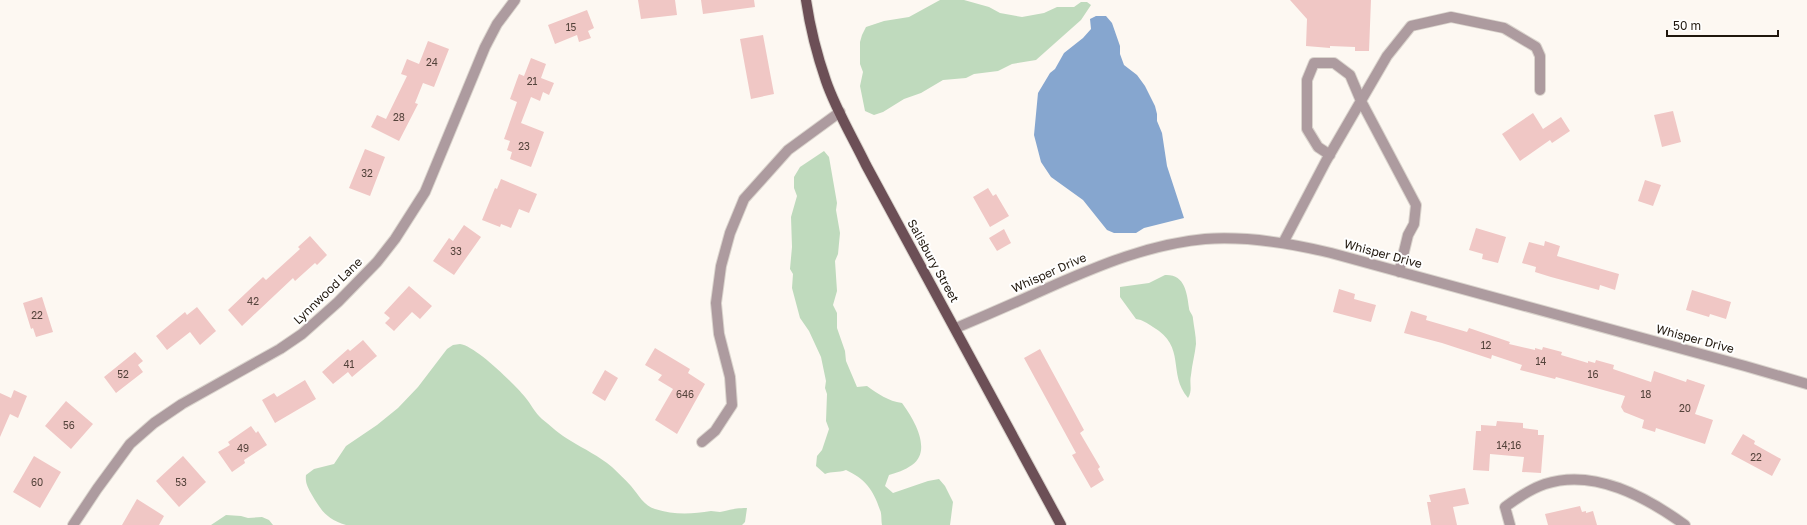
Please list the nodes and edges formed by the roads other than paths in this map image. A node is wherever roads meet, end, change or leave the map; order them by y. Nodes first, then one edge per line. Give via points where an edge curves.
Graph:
1 (515, 0) edge
2 (806, 0) edge
3 (1540, 90) dead end
4 (1361, 101) junction
5 (840, 112) junction
6 (1330, 155) junction
7 (1283, 243) junction
8 (1399, 272) junction
9 (956, 328) junction
10 (1807, 384) edge
11 (702, 442) dead end
12 (73, 525) edge
13 (1061, 525) edge
14 (1510, 525) edge
15 (1685, 525) edge

1 - 12 street, Lynnwood Lane via 496,24 485,47 425,192 377,262 302,334 182,404 148,428 130,444
2 - 5 main road, Salisbury Street via 826,82
3 - 4 street via 1540,56 1536,47 1504,28 1451,17 1411,26 1387,56
4 - 6 street
4 - 6 street via 1350,75 1334,63 1314,63 1307,80 1307,129 1318,147
4 - 8 street via 1416,205 1414,224 1408,235
5 - 9 main road, Salisbury Street via 866,165
5 - 11 street via 788,150 744,199 730,233 721,266 716,303 719,334 730,377 732,405 715,432
6 - 7 street
7 - 8 street, Whisper Drive
7 - 9 street, Whisper Drive via 1231,238 1205,239 1157,247 1097,266
8 - 10 street, Whisper Drive
9 - 13 main road, Salisbury Street
14 - 15 street via 1505,507 1544,484 1567,480 1614,486 1639,496

